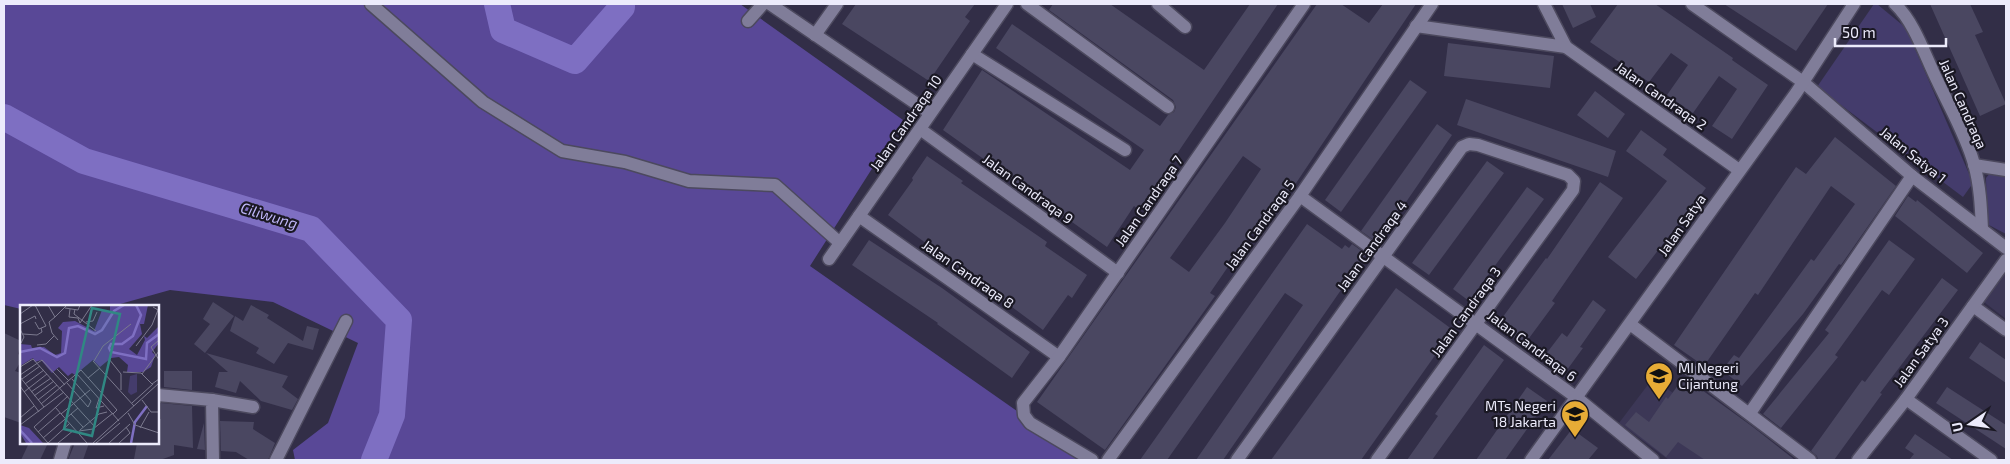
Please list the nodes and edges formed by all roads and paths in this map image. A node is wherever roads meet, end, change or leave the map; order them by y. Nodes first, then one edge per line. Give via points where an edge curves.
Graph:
1 (371, 4) edge
2 (763, 4) edge
3 (770, 4) edge
4 (837, 4) edge
5 (1007, 4) edge
6 (1027, 4) edge
7 (1158, 4) edge
8 (1304, 4) edge
9 (1432, 4) edge
10 (1544, 4) edge
11 (1692, 4) edge
12 (1854, 4) edge
13 (1895, 4) edge
14 (748, 21) dead end
15 (1416, 26) junction
16 (1185, 27) dead end
17 (816, 35) junction
18 (1566, 47) junction
19 (972, 54) junction
20 (1803, 82) junction
21 (1168, 107) dead end
22 (930, 113) junction
23 (920, 129) junction
24 (1125, 150) dead end
25 (1974, 165) junction
26 (1739, 170) junction
27 (2006, 170) edge
28 (1912, 176) junction
29 (1574, 180) joint
30 (1300, 196) junction
31 (859, 216) junction
32 (1982, 229) junction
33 (840, 243) junction
34 (2006, 248) edge
35 (1384, 256) junction
36 (829, 259) dead end
37 (2006, 260) edge
38 (1118, 273) junction
39 (1973, 306) junction
40 (346, 321) dead end
41 (1476, 323) junction
42 (1630, 324) junction
43 (2006, 330) edge
44 (1059, 357) junction
45 (159, 395) edge
46 (1577, 398) junction
47 (1906, 399) junction
48 (212, 400) junction
49 (253, 407) dead end
50 (1750, 414) junction
51 (65, 444) edge
52 (60, 460) edge
53 (212, 460) edge
54 (276, 460) edge
55 (1092, 460) edge
56 (1108, 460) edge
57 (1237, 460) edge
58 (1377, 460) edge
59 (1530, 460) edge
60 (1653, 460) edge
61 (1810, 460) edge
62 (1858, 460) edge
63 (1991, 460) edge

1 - 33 street via 483,102 562,151 625,162 689,181 775,184
2 - 14 street
3 - 17 street
4 - 17 street
5 - 19 street, Jalan Candraqa 10
6 - 21 street
7 - 16 street
8 - 38 street, Jalan Candraqa 7
9 - 15 street, Jalan Candraqa 5
10 - 18 street, Jalan Candraqa 2
11 - 20 street, Jalan Satya 1
12 - 20 street, Jalan Satya
13 - 25 street, Jalan Candraqa via 1912,29 1964,137
15 - 18 street, Jalan Candraqa 2
15 - 30 street, Jalan Candraqa 5
17 - 22 street
18 - 26 street, Jalan Candraqa 2
19 - 22 street, Jalan Candraqa 10
19 - 24 street
20 - 26 street, Jalan Satya
20 - 28 street, Jalan Satya 1
22 - 23 street, Jalan Candraqa 10
23 - 31 street, Jalan Candraqa 10
23 - 38 street, Jalan Candraqa 9
25 - 27 street, Jalan Candraqa
25 - 32 street, Jalan Candraqa
26 - 42 street, Jalan Satya
28 - 32 street, Jalan Satya 1
28 - 50 street
29 - 35 street, Jalan Candraqa 4 via 1568,175 1478,144 1469,144 1462,147
29 - 41 street, Jalan Candraqa 3 via 1573,190
30 - 35 street, Jalan Candraqa 6
30 - 56 street, Jalan Candraqa 5
31 - 33 street, Jalan Candraqa 10
31 - 44 street, Jalan Candraqa 8
32 - 34 street, Jalan Satya 1
33 - 36 street, Jalan Candraqa 10
35 - 41 street, Jalan Candraqa 6
35 - 57 street, Jalan Candraqa 4
37 - 39 street, Jalan Satya 3
38 - 44 street, Jalan Candraqa 7
39 - 43 street
39 - 47 street, Jalan Satya 3
40 - 54 street
41 - 46 street, Jalan Candraqa 6
41 - 58 street, Jalan Candraqa 3
42 - 46 street, Jalan Satya
42 - 50 street
44 - 55 street, Jalan Candraqa 7 via 1023,403 1024,415 1030,423
45 - 48 street
46 - 59 street, Jalan Satya
46 - 60 street, Jalan Candraqa 6
47 - 62 street, Jalan Satya 3
47 - 63 street
48 - 49 street
48 - 53 street
50 - 61 street
51 - 52 street

